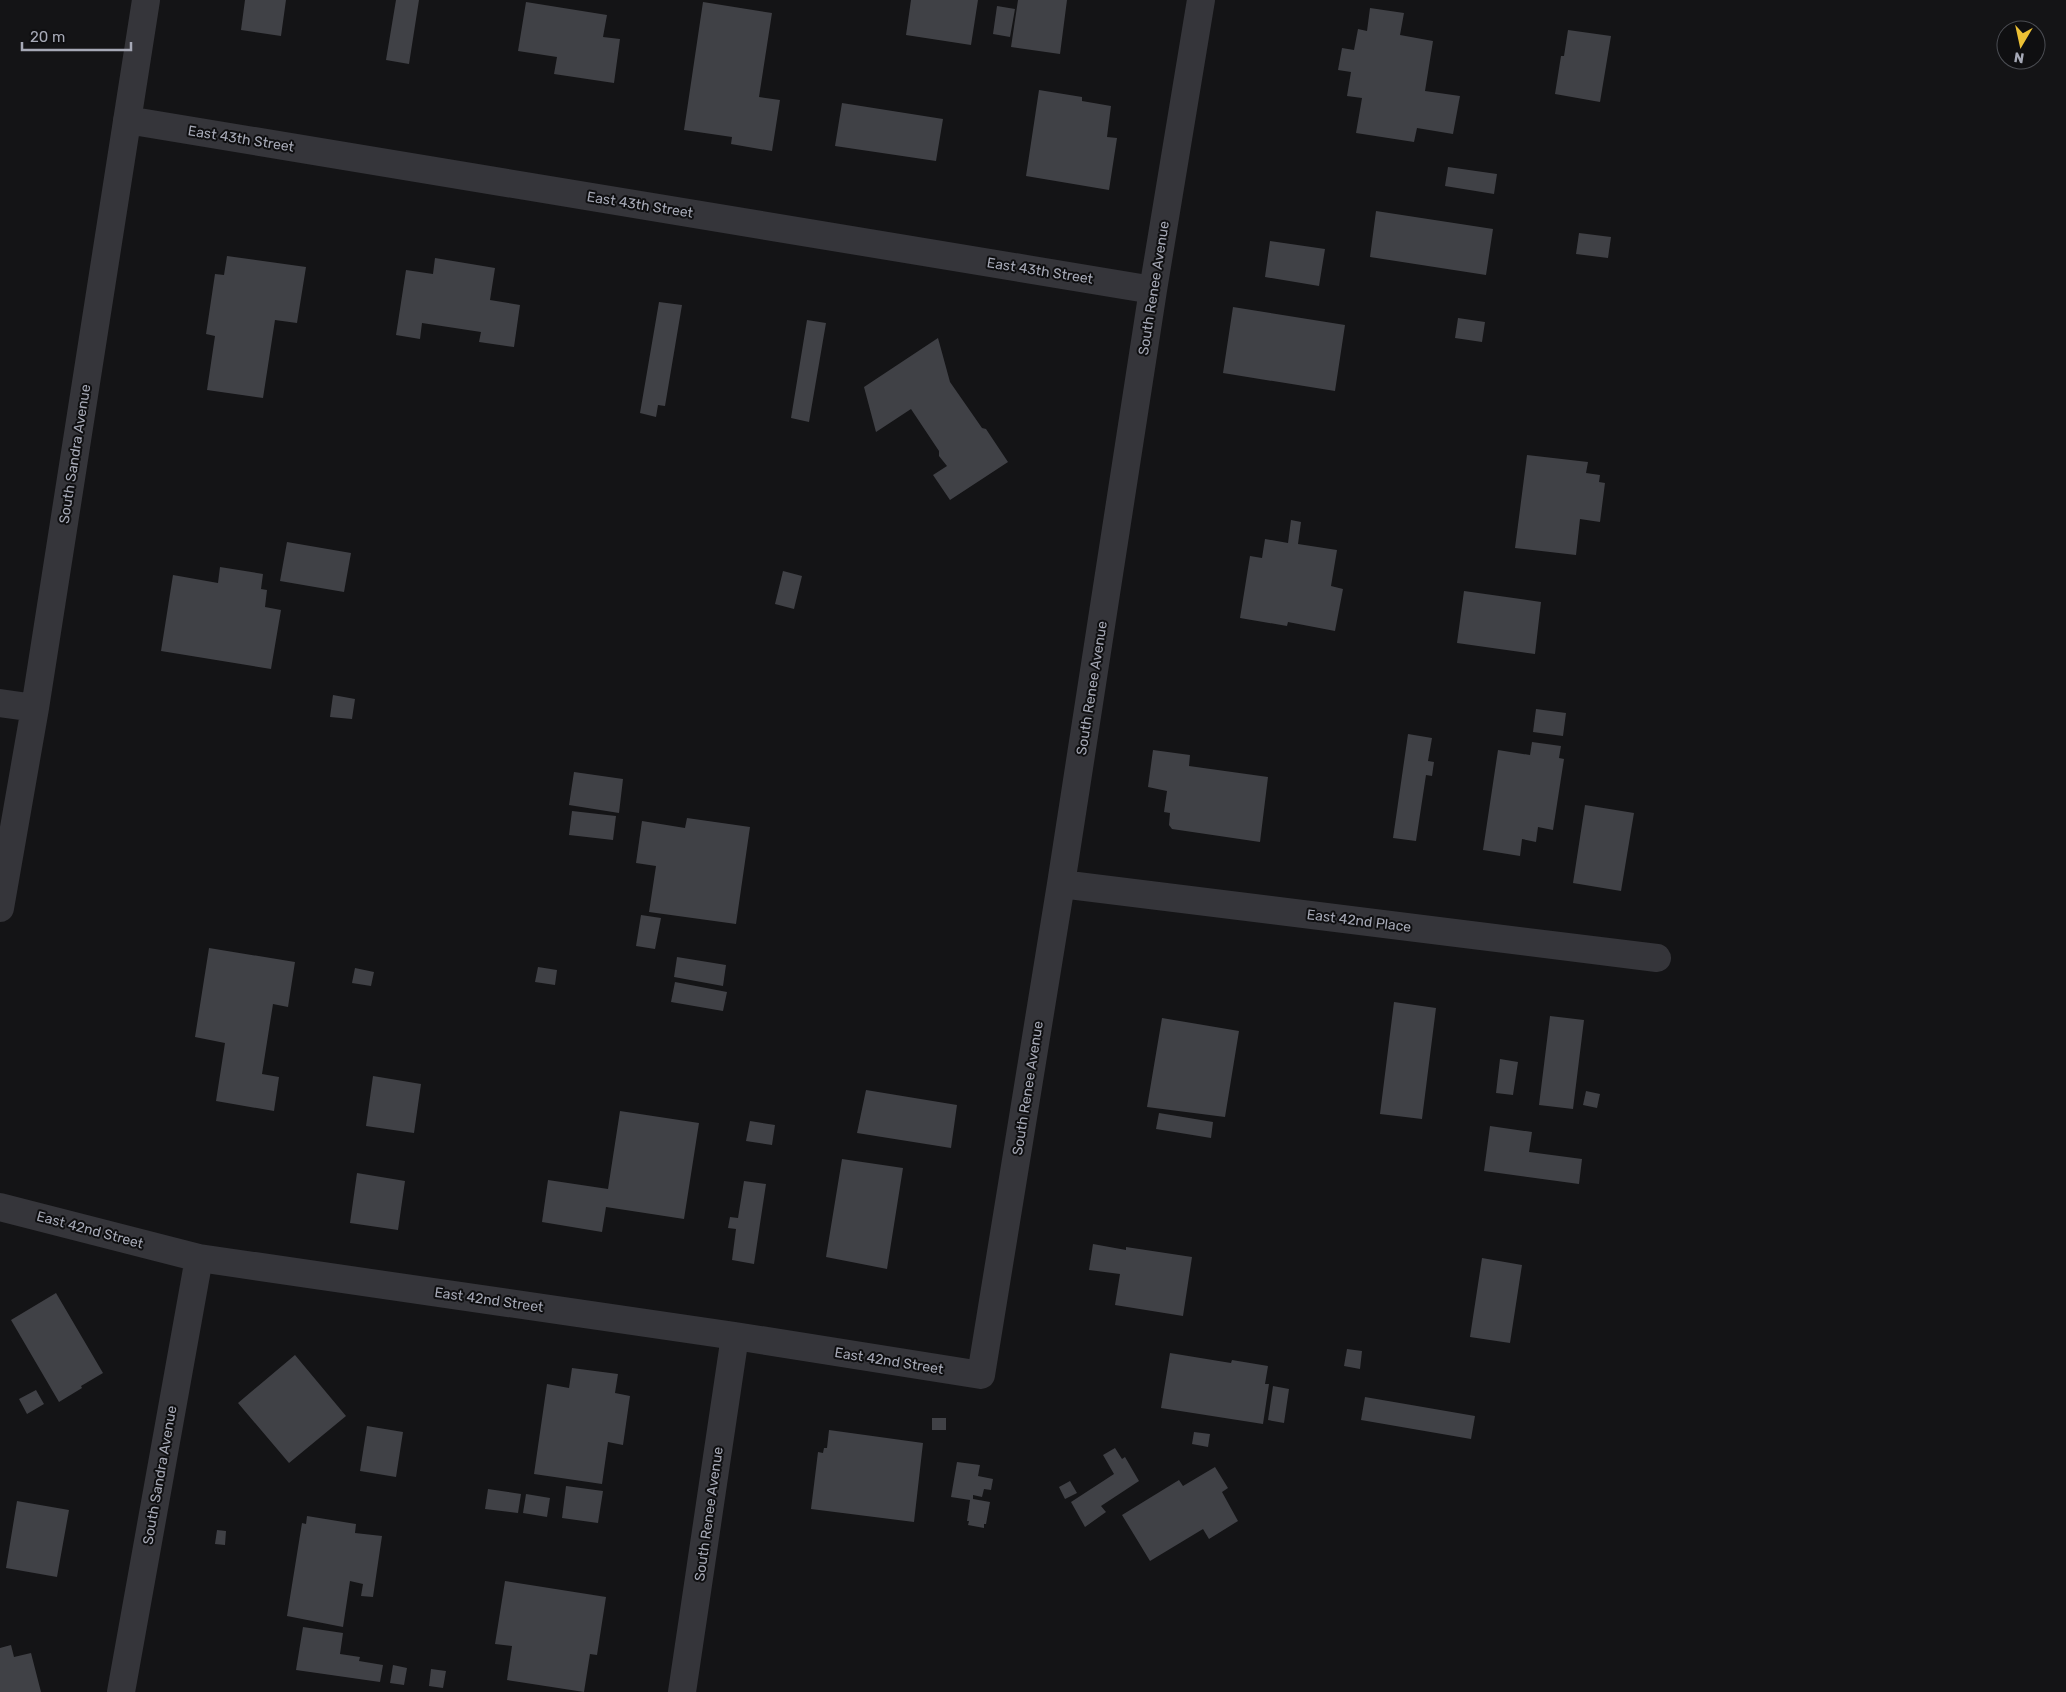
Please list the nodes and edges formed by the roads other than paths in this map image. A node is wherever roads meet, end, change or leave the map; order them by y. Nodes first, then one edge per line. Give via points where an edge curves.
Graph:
1 (146, 0) edge
2 (1201, 0) edge
3 (127, 120) junction
4 (1153, 290) junction
5 (0, 703) edge
6 (35, 708) junction
7 (1061, 884) junction
8 (0, 908) edge
9 (1657, 958) dead end
10 (0, 1207) edge
11 (199, 1258) junction
12 (735, 1336) junction
13 (981, 1375) joint
14 (122, 1692) edge
15 (682, 1692) edge

1 - 3 street, South Sandra Avenue
2 - 4 street, South Renee Avenue
3 - 4 street, East 43th Street
3 - 6 street, South Sandra Avenue
4 - 7 street, South Renee Avenue
5 - 6 street
6 - 8 street, South Sandra Avenue
7 - 9 street, East 42nd Place
7 - 13 street, South Renee Avenue
10 - 11 street, East 42nd Street
11 - 12 street, East 42nd Street
11 - 14 street, South Sandra Avenue
12 - 13 street, East 42nd Street
12 - 15 street, South Renee Avenue

